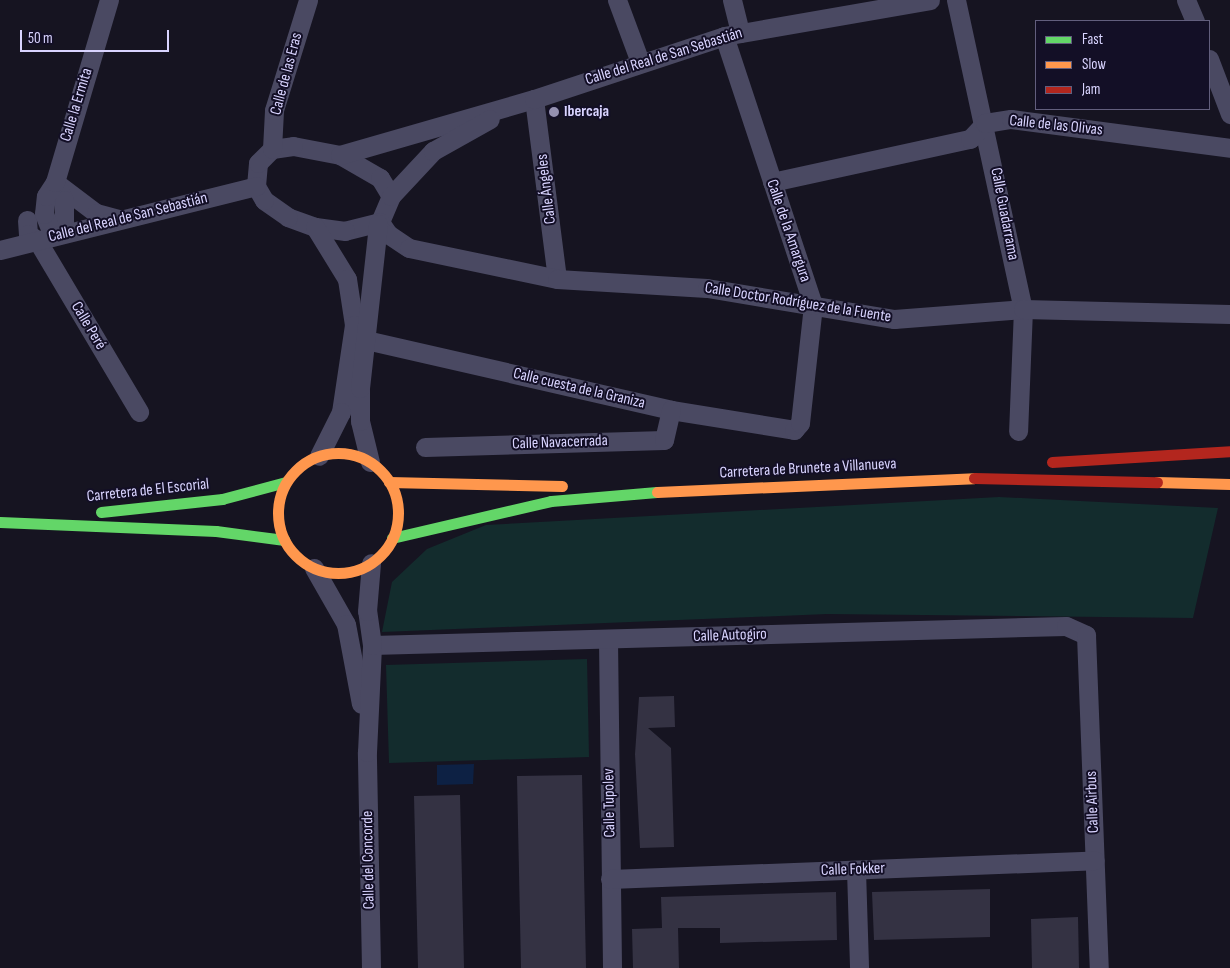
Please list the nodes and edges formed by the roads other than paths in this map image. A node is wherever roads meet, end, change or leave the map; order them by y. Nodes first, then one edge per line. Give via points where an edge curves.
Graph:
1 (109, 0) edge
2 (308, 0) edge
3 (617, 0) edge
4 (732, 0) edge
5 (930, 0) edge
6 (956, 0) edge
7 (1186, 0) edge
8 (1195, 20) edge
9 (732, 34) junction
10 (1210, 61) edge
11 (640, 62) junction
12 (526, 101) junction
13 (1230, 114) edge
14 (985, 123) junction
15 (1230, 148) edge
16 (272, 150) junction
17 (340, 155) junction
18 (772, 182) junction
19 (256, 186) junction
20 (50, 188) junction
21 (391, 196) junction
22 (122, 219) junction
23 (27, 220) junction
24 (379, 223) junction
25 (314, 227) junction
26 (51, 237) junction
27 (0, 249) edge
28 (557, 279) junction
29 (813, 305) junction
30 (1023, 309) junction
31 (1230, 314) edge
32 (366, 340) junction
33 (671, 410) junction
34 (139, 412) dead end
35 (794, 430) joint
36 (1018, 431) dead end
37 (425, 447) dead end
38 (1230, 451) edge
39 (319, 456) junction
40 (370, 462) junction
41 (1043, 463) dead end
42 (1013, 465) dead end
43 (286, 482) junction
44 (389, 482) junction
45 (1230, 484) edge
46 (5, 522) edge
47 (392, 538) junction
48 (284, 540) junction
49 (371, 563) junction
50 (314, 568) junction
51 (1086, 635) joint
52 (608, 639) junction
53 (372, 645) junction
54 (367, 752) junction
55 (1095, 860) junction
56 (856, 870) junction
57 (610, 879) junction
58 (371, 968) edge
59 (612, 968) edge
60 (859, 968) edge
61 (1099, 968) edge

1 - 20 street, Calle la Ermita
2 - 16 street, Calle de las Eras via 274,110
3 - 11 street
4 - 9 street, Calle de la Amargura
5 - 9 street, Calle del Real de San Sebastián
6 - 14 street, Calle Guadarrama
7 - 8 street
9 - 11 street, Calle del Real de San Sebastián
9 - 18 street, Calle de la Amargura
10 - 13 street
11 - 12 street, Calle del Real de San Sebastián
12 - 17 street, Calle del Real de San Sebastián
12 - 21 street, Calle del Real de San Sebastián via 433,151
12 - 28 street, Calle Ángeles
14 - 15 street, Calle de las Olivas via 1010,119
14 - 18 street, Calle de las Olivas via 970,139
14 - 30 street, Calle Guadarrama
16 - 17 street via 294,146
16 - 19 street via 254,172
17 - 21 street via 380,178
18 - 29 street, Calle de la Amargura
19 - 22 street, Calle del Real de San Sebastián
19 - 25 street via 274,208
20 - 22 street via 96,213
20 - 23 street, Calle la Ermita
20 - 26 street, Calle la Ermita via 44,214
21 - 24 street
22 - 26 street, Calle del Real de San Sebastián
23 - 26 street via 28,234
23 - 27 street, Calle la Ermita
24 - 25 street via 346,231
24 - 28 street, Calle Doctor Rodríguez de la Fuente via 388,234 409,248
24 - 32 street
25 - 39 street via 347,279 354,325 341,412
26 - 27 street, Calle del Real de San Sebastián
26 - 34 street, Calle Peré
28 - 29 street, Calle Doctor Rodríguez de la Fuente via 706,288
29 - 30 street, Calle Doctor Rodríguez de la Fuente via 894,318
29 - 35 street, Calle de la Amargura via 800,424
30 - 31 street, Calle Doctor Rodríguez de la Fuente
30 - 36 street, Calle Guadarrama
32 - 33 street, Calle cuesta de la Graniza
32 - 40 street via 360,421
33 - 35 street, Calle cuesta de la Graniza
33 - 37 street, Calle Navacerrada via 664,440
38 - 41 highway
39 - 40 highway via 346,454
39 - 43 highway
40 - 44 highway
42 - 44 highway, Carretera de Brunete a Villanueva via 550,486
43 - 46 highway, Carretera de El Escorial via 222,499
43 - 48 highway via 278,521
44 - 47 highway via 398,519
45 - 47 highway, Carretera de Brunete a Villanueva via 950,478 635,493 551,501 446,522
46 - 48 highway, Carretera de El Escorial via 216,531
47 - 49 highway
48 - 50 highway via 296,557
49 - 50 highway via 353,571
49 - 53 street, Calle del Concorde via 367,611
50 - 54 street, Calle del Concorde via 346,624
51 - 52 street, Calle Autogiro via 1066,626
51 - 55 street, Calle Airbus
52 - 53 street, Calle Autogiro
52 - 57 street, Calle Tupolev
53 - 54 street, Calle del Concorde
54 - 58 street, Calle del Concorde
55 - 56 street, Calle Fokker
55 - 61 street, Calle Airbus
56 - 57 street, Calle Fokker
56 - 60 street
57 - 59 street, Calle Tupolev

